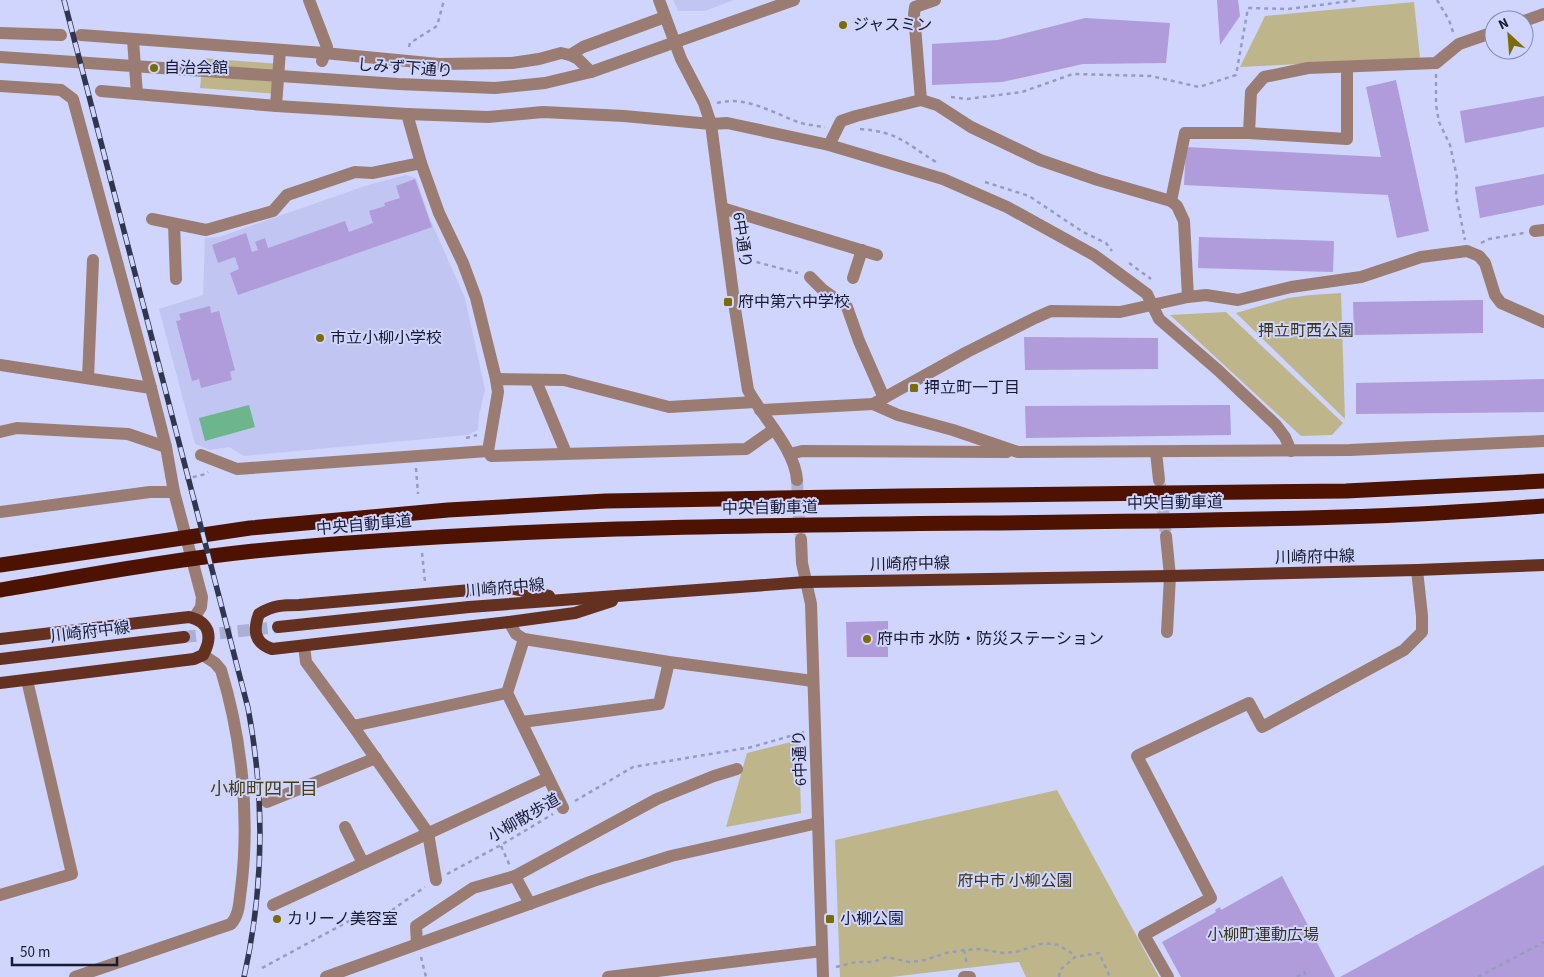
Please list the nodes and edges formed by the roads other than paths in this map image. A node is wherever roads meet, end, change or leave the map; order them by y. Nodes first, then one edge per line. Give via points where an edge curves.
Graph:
1 (309, 0) edge
2 (659, 0) edge
3 (794, 0) edge
4 (935, 0) edge
5 (665, 17) junction
6 (0, 33) edge
7 (61, 35) dead end
8 (81, 35) dead end
9 (1484, 35) edge
10 (133, 40) junction
11 (675, 43) junction
12 (280, 50) junction
13 (570, 55) junction
14 (0, 57) edge
15 (323, 57) junction
16 (1347, 68) junction
17 (591, 72) junction
18 (0, 86) edge
19 (101, 91) dead end
20 (137, 94) junction
21 (922, 100) junction
22 (276, 106) junction
23 (407, 114) junction
24 (711, 124) junction
25 (1248, 133) junction
26 (829, 145) junction
27 (421, 163) junction
28 (1171, 201) junction
29 (722, 208) junction
30 (152, 219) dead end
31 (174, 224) junction
32 (862, 250) junction
33 (877, 255) dead end
34 (93, 260) dead end
35 (810, 276) road end
36 (854, 278) dead end
37 (176, 279) dead end
38 (1188, 297) junction
39 (1153, 306) junction
40 (1544, 322) edge
41 (0, 365) edge
42 (88, 378) junction
43 (496, 379) junction
44 (536, 380) junction
45 (151, 388) junction
46 (879, 401) junction
47 (757, 406) junction
48 (773, 430) junction
49 (0, 432) edge
50 (1544, 441) edge
51 (166, 447) junction
52 (488, 451) junction
53 (1291, 451) junction
54 (1018, 452) junction
55 (1156, 452) junction
56 (566, 453) junction
57 (790, 454) junction
58 (202, 455) dead end
59 (798, 480) tunnel mouth
60 (1159, 480) tunnel mouth
61 (1544, 481) edge
62 (176, 486) junction
63 (1544, 506) edge
64 (0, 512) edge
65 (1166, 536) tunnel mouth
66 (800, 539) tunnel mouth
67 (0, 565) edge
68 (1544, 565) edge
69 (1417, 570) junction
70 (1170, 576) junction
71 (806, 582) junction
72 (0, 590) edge
73 (634, 594) junction
74 (565, 599) junction
75 (194, 618) junction
76 (509, 622) junction
77 (278, 627) tunnel mouth
78 (1167, 632) dead end
79 (184, 637) tunnel mouth
80 (524, 638) junction
81 (0, 639) edge
82 (304, 646) junction
83 (204, 655) junction
84 (0, 659) edge
85 (669, 662) junction
86 (27, 680) junction
87 (813, 681) junction
88 (0, 683) edge
89 (507, 693) junction
90 (522, 722) junction
91 (353, 726) junction
92 (376, 758) junction
93 (737, 769) dead end
94 (548, 778) junction
95 (267, 802) dead end
96 (563, 808) road end
97 (818, 823) junction
98 (345, 827) dead end
99 (428, 833) junction
100 (363, 863) junction
101 (515, 876) junction
102 (436, 880) road end
103 (0, 895) edge
104 (530, 904) junction
105 (273, 905) dead end
106 (417, 944) junction
107 (822, 951) junction
108 (75, 977) edge
109 (326, 977) edge
110 (608, 977) edge
111 (823, 977) edge
112 (964, 977) edge
113 (970, 977) edge
114 (1168, 977) edge

1 - 15 street via 327,47
2 - 5 street, 6中通り
3 - 11 street, しみず下通り
4 - 21 street via 915,7
5 - 11 street, 6中通り
5 - 13 street via 583,47
6 - 7 street
8 - 10 street
9 - 16 street via 1459,44 1436,63
10 - 12 street
10 - 20 street
11 - 17 street, しみず下通り
11 - 24 street, 6中通り
12 - 15 street
12 - 22 street
13 - 15 street via 561,53 539,59 488,64
13 - 17 street
14 - 17 street, しみず下通り via 495,88
16 - 25 street via 1308,68 1264,77 1250,92
16 - 25 street via 1347,139
18 - 45 street via 61,90 73,99
19 - 20 street
20 - 22 street
21 - 26 street via 841,121
21 - 28 street via 937,104 971,127 1040,160
22 - 23 street
23 - 24 street via 488,117 551,112
23 - 27 street
24 - 26 street via 727,124
24 - 29 street, 6中通り
25 - 28 street via 1185,133
26 - 39 street via 943,179 1007,207 1094,255 1147,294
27 - 31 street via 372,173 355,172 287,195 272,211 206,230
27 - 43 street via 476,298
28 - 38 street via 1184,221
29 - 32 street
29 - 47 street, 6中通り via 748,390
30 - 31 street
31 - 37 street
32 - 33 street
32 - 36 street
34 - 42 street
35 - 46 street via 847,307
38 - 39 street
38 - 40 street via 1206,295 1238,300 1291,286 1361,277 1421,257 1467,251 1485,263 1500,302
39 - 46 street via 1120,312 1051,311 967,352
39 - 53 street via 1159,319 1276,425
41 - 42 street
42 - 45 street
43 - 44 street
43 - 52 street via 498,392
44 - 47 street via 564,380 669,407
44 - 56 street
45 - 51 street
46 - 47 street
46 - 54 street via 898,414
47 - 48 street, 6中通り
48 - 56 street via 746,449
48 - 57 street, 6中通り
49 - 51 street via 16,428 128,434
50 - 53 street
51 - 62 street
52 - 56 street via 491,456
52 - 58 street via 237,470
53 - 55 street
54 - 55 street
54 - 57 street via 802,451
55 - 60 street
57 - 59 street, 6中通り
61 - 67 highway, 中央自動車道 via 1346,491 606,501 448,510 250,528
62 - 64 street
62 - 75 street via 202,597 201,607
63 - 72 highway, 中央自動車道 via 1374,516 606,528 449,536 177,560
65 - 70 street
66 - 71 street, 6中通り
68 - 69 main road, 川崎府中線
69 - 70 main road, 川崎府中線
69 - 114 street via 1422,632 1404,650 1262,727 1249,703 1137,756 1211,898 1144,935
70 - 71 main road, 川崎府中線
70 - 78 street
71 - 73 main road, 川崎府中線
71 - 87 street, 6中通り via 811,604
73 - 74 main road, 川崎府中線
73 - 76 main road via 575,613
74 - 77 main road, 川崎府中線
74 - 82 main road via 505,587 279,605 259,614 255,631 264,646 272,649
75 - 81 main road
75 - 83 main road via 199,619 209,636
76 - 80 street via 516,634
76 - 82 main road
79 - 84 main road, 川崎府中線
80 - 85 street
80 - 89 street
82 - 91 street via 306,662
83 - 86 main road via 194,659
83 - 108 street via 221,670 236,730 242,778 243,872 237,917 231,924
85 - 87 street
85 - 90 street via 659,704
86 - 88 main road
86 - 103 street via 72,874
87 - 97 street, 6中通り
89 - 90 street
89 - 91 street
90 - 94 street
91 - 92 street
92 - 95 street
92 - 99 street
93 - 101 street via 657,799
94 - 96 street
94 - 99 street
97 - 104 street via 671,856
97 - 107 street, 6中通り
98 - 100 street
99 - 100 street
99 - 102 street
100 - 105 street
101 - 104 street
101 - 106 street via 473,888 416,926
104 - 106 street
106 - 109 street
107 - 110 street
107 - 111 street, 6中通り
112 - 113 street

